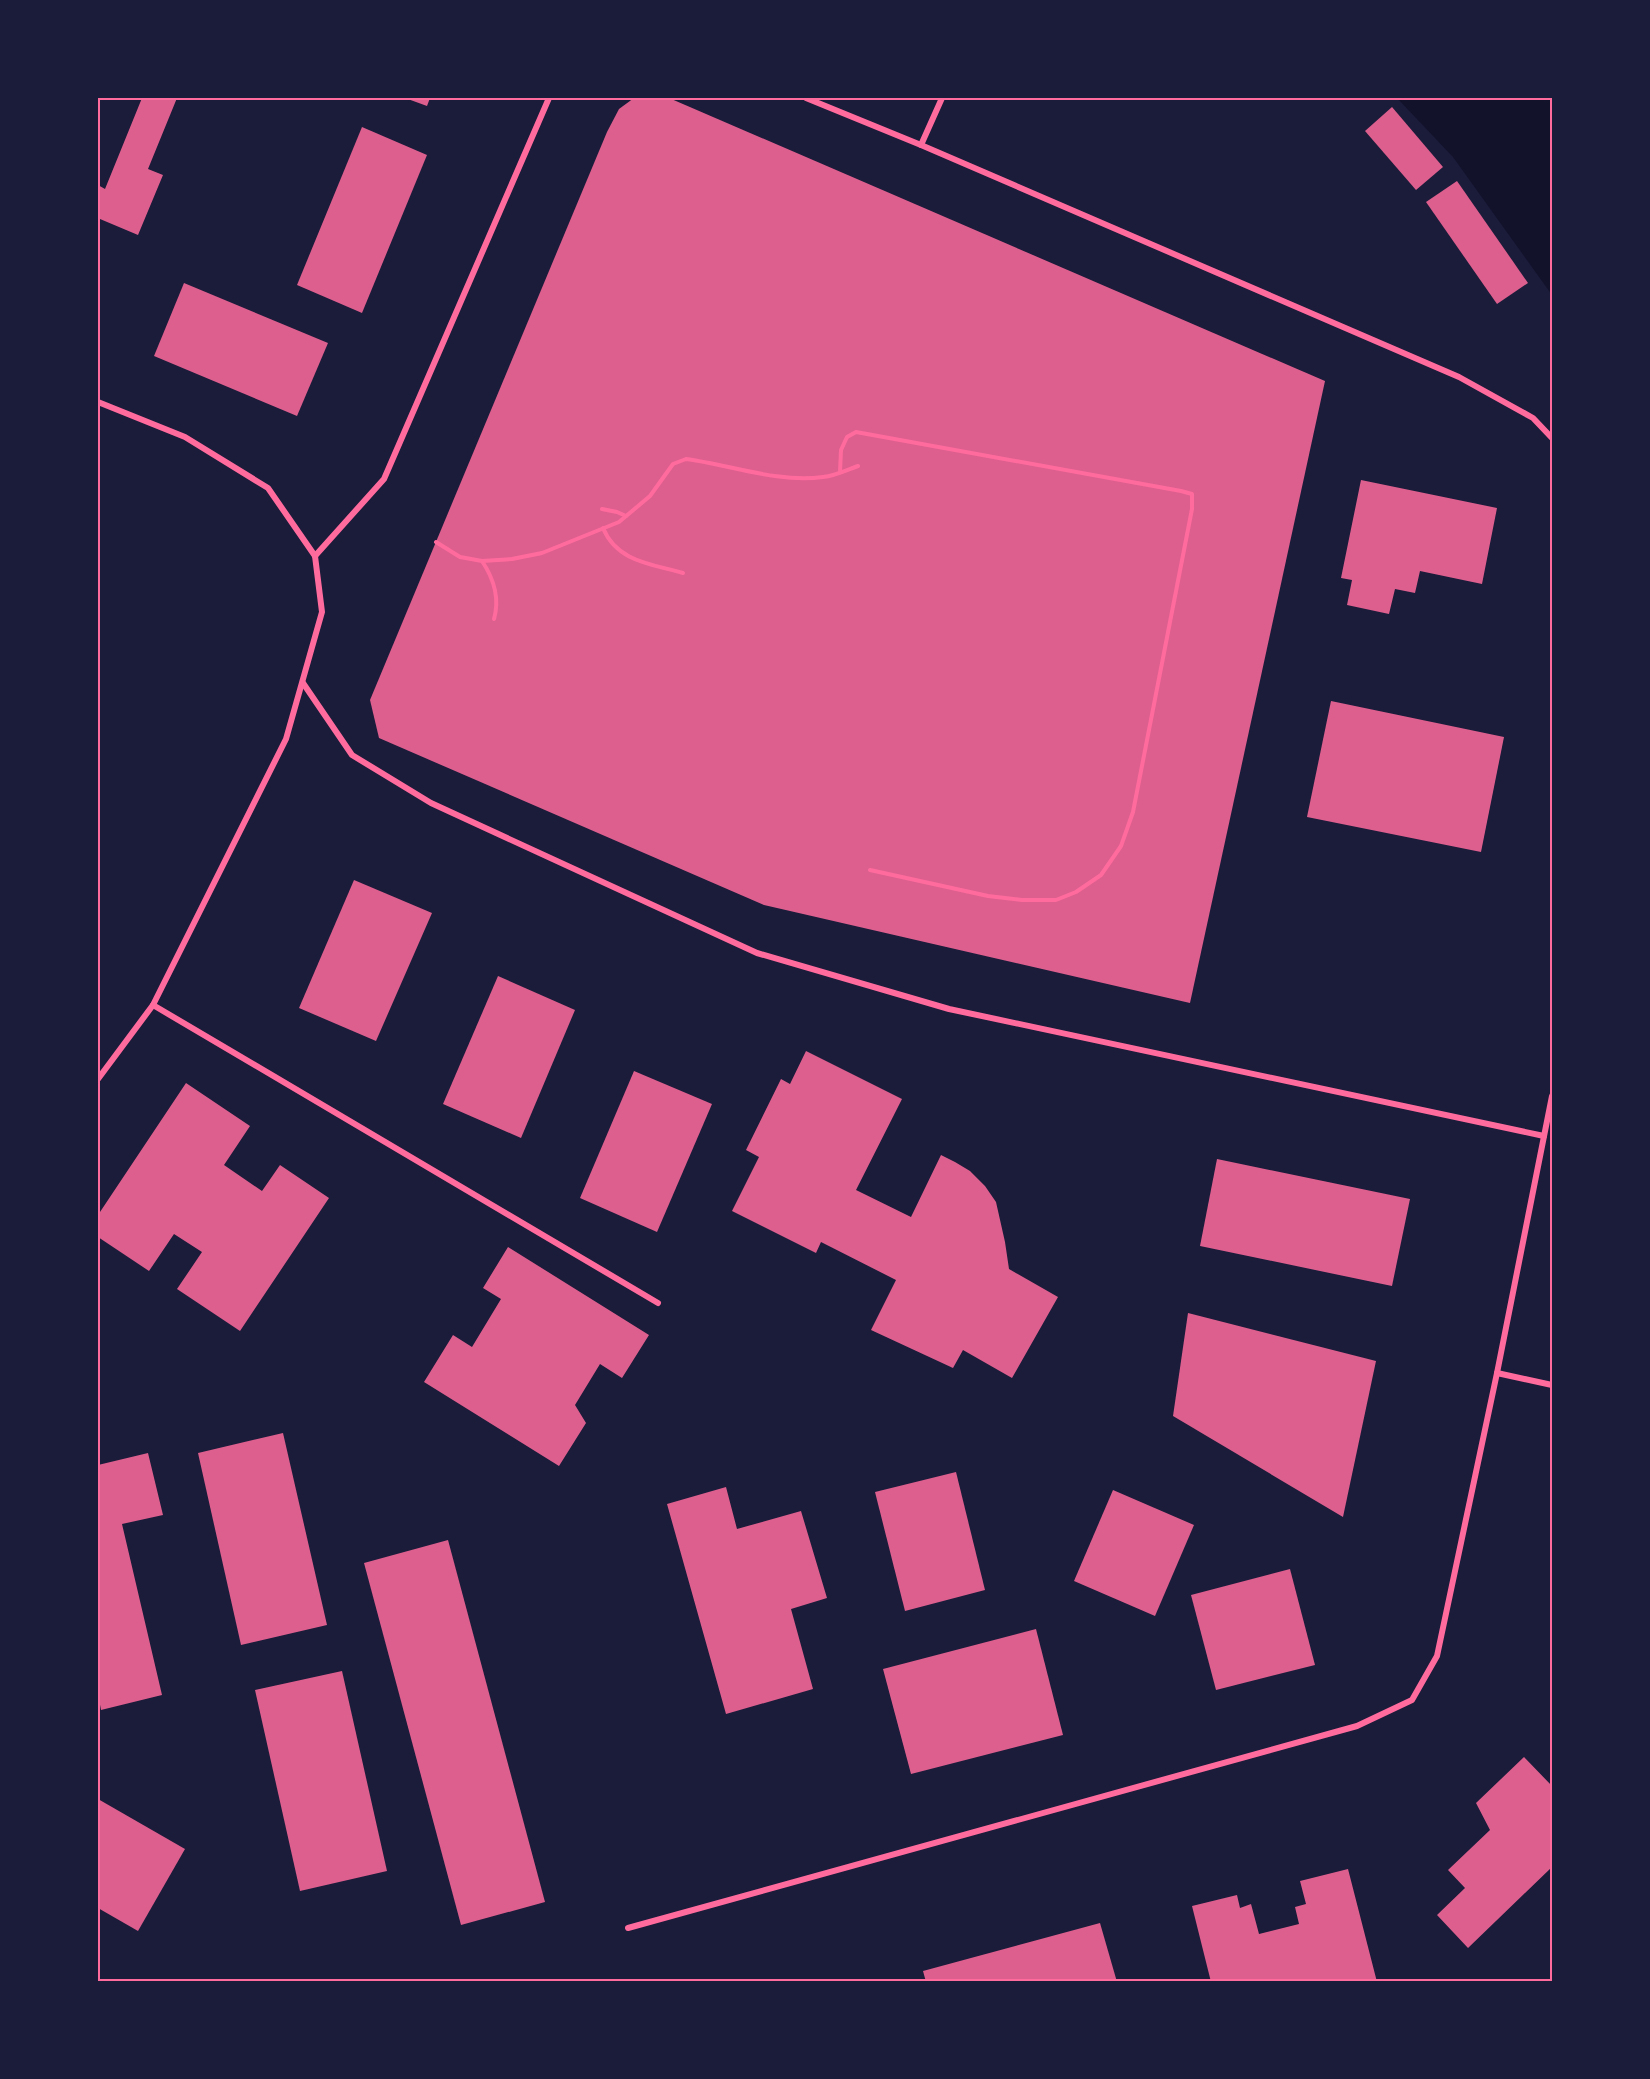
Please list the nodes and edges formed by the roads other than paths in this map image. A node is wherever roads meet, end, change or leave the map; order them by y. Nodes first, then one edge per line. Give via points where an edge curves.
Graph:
1 (549, 98) edge
2 (806, 98) edge
3 (942, 98) edge
4 (921, 145) junction
5 (98, 402) edge
6 (1552, 438) edge
7 (315, 556) junction
8 (303, 684) junction
9 (153, 1005) junction
10 (98, 1079) edge
11 (1552, 1096) edge
12 (1544, 1136) junction
13 (658, 1303) dead end
14 (1497, 1373) junction
15 (1552, 1385) edge
16 (628, 1928) dead end

1 - 7 street via 384,479
2 - 4 street
3 - 4 street
4 - 6 street via 1459,377 1533,418
5 - 7 street via 185,437 268,488
7 - 8 street via 322,612
8 - 9 street via 286,739
8 - 12 street via 352,755 431,803 758,954 949,1009
9 - 10 street
9 - 13 street
11 - 12 street
12 - 14 street
14 - 15 street
14 - 16 street via 1437,1656 1412,1700 1357,1726

